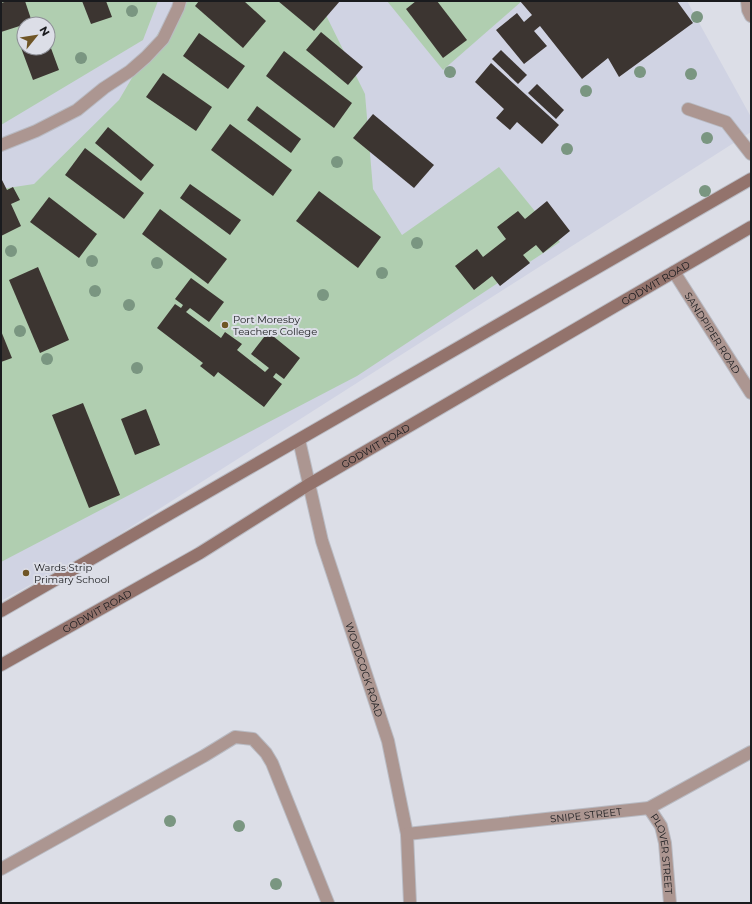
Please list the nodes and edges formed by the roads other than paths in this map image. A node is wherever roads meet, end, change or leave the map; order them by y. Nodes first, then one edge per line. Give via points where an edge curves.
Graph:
1 (180, 1) edge
2 (747, 1) edge
3 (751, 16) edge
4 (688, 109) dead end
5 (1, 145) edge
6 (751, 154) edge
7 (751, 179) edge
8 (751, 227) edge
9 (674, 272) junction
10 (751, 393) edge
11 (299, 440) junction
12 (308, 485) junction
13 (1, 610) edge
14 (1, 665) edge
15 (751, 752) edge
16 (649, 808) junction
17 (407, 834) junction
18 (1, 869) edge
19 (328, 903) edge
20 (410, 903) edge
21 (670, 903) edge

1 - 5 street via 164,39 130,71 77,110
2 - 3 street
4 - 6 street via 726,122
7 - 11 main road
8 - 9 main road, GODWIT ROAD
9 - 10 street, SANDPIPER ROAD
9 - 12 main road, GODWIT ROAD
11 - 12 street, WOODCOCK ROAD
11 - 13 main road
12 - 14 main road, GODWIT ROAD via 200,553
12 - 17 street, WOODCOCK ROAD via 322,541 388,741
15 - 16 street, SNIPE STREET
16 - 17 street, SNIPE STREET
16 - 21 street, PLOVER STREET via 661,826 665,843
17 - 20 street, WOODCOCK ROAD
18 - 19 street via 235,737 253,739 272,763

